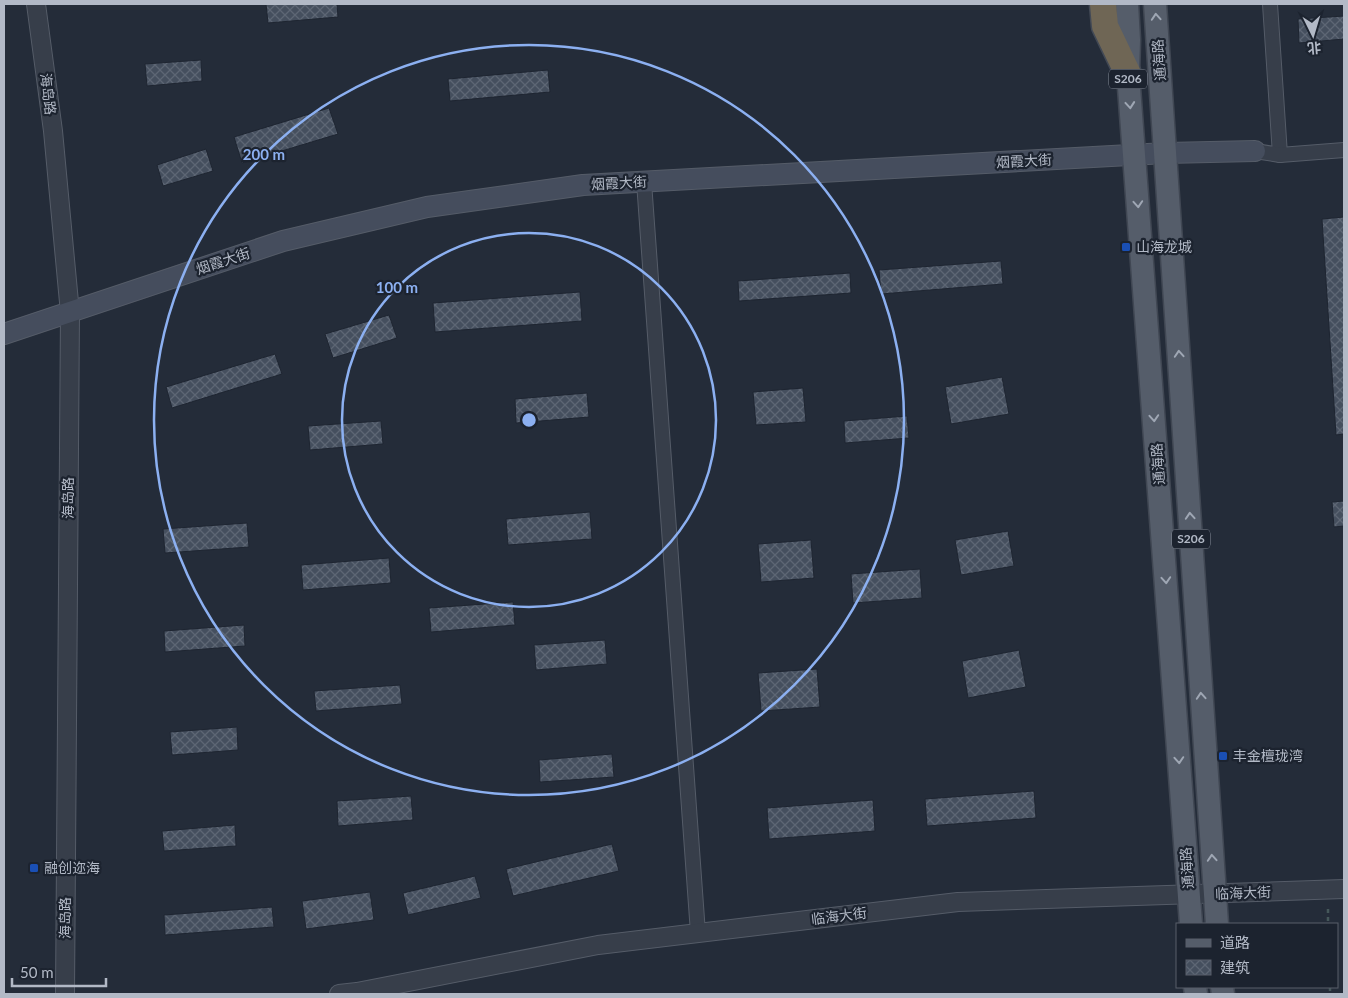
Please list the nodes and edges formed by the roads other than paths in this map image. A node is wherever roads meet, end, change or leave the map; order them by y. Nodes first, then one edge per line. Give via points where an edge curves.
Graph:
1 (36, 4) edge
2 (1103, 4) edge
3 (1127, 4) edge
4 (1155, 4) edge
5 (1270, 4) edge
6 (1128, 74) junction
7 (1344, 150) edge
8 (1255, 151) joint
9 (1166, 153) junction
10 (1135, 155) junction
11 (1280, 155) junction
12 (644, 182) junction
13 (70, 313) junction
14 (4, 334) edge
15 (1344, 889) edge
16 (1214, 893) junction
17 (1189, 895) junction
18 (1191, 923) edge
19 (1217, 923) edge
20 (698, 933) junction
21 (65, 994) edge
22 (339, 994) edge

1 - 13 street, 海岛路 via 53,131
2 - 6 highway via 1105,26
3 - 6 main road, 通海路 / S206
9 -> 4 main road, 通海路 / S206
5 - 11 street
6 -> 10 main road, 通海路 / S206
7 - 11 street
8 - 9 main road, 烟霞大街
8 - 11 street
9 - 10 main road, 烟霞大街
16 -> 9 main road, 通海路 / S206
10 - 12 main road, 烟霞大街
10 -> 17 main road, 通海路 / S206
12 - 13 main road, 烟霞大街 via 583,185 427,206 283,241
12 - 20 street
13 - 14 main road, 烟霞大街
13 - 21 street, 海岛路
15 - 16 street, 临海大街
16 - 17 street, 临海大街
16 - 19 main road, 通海路 / S206
17 - 18 main road, 通海路 / S206
17 - 20 street, 临海大街 via 958,902
20 - 22 street, 临海大街 via 598,945

